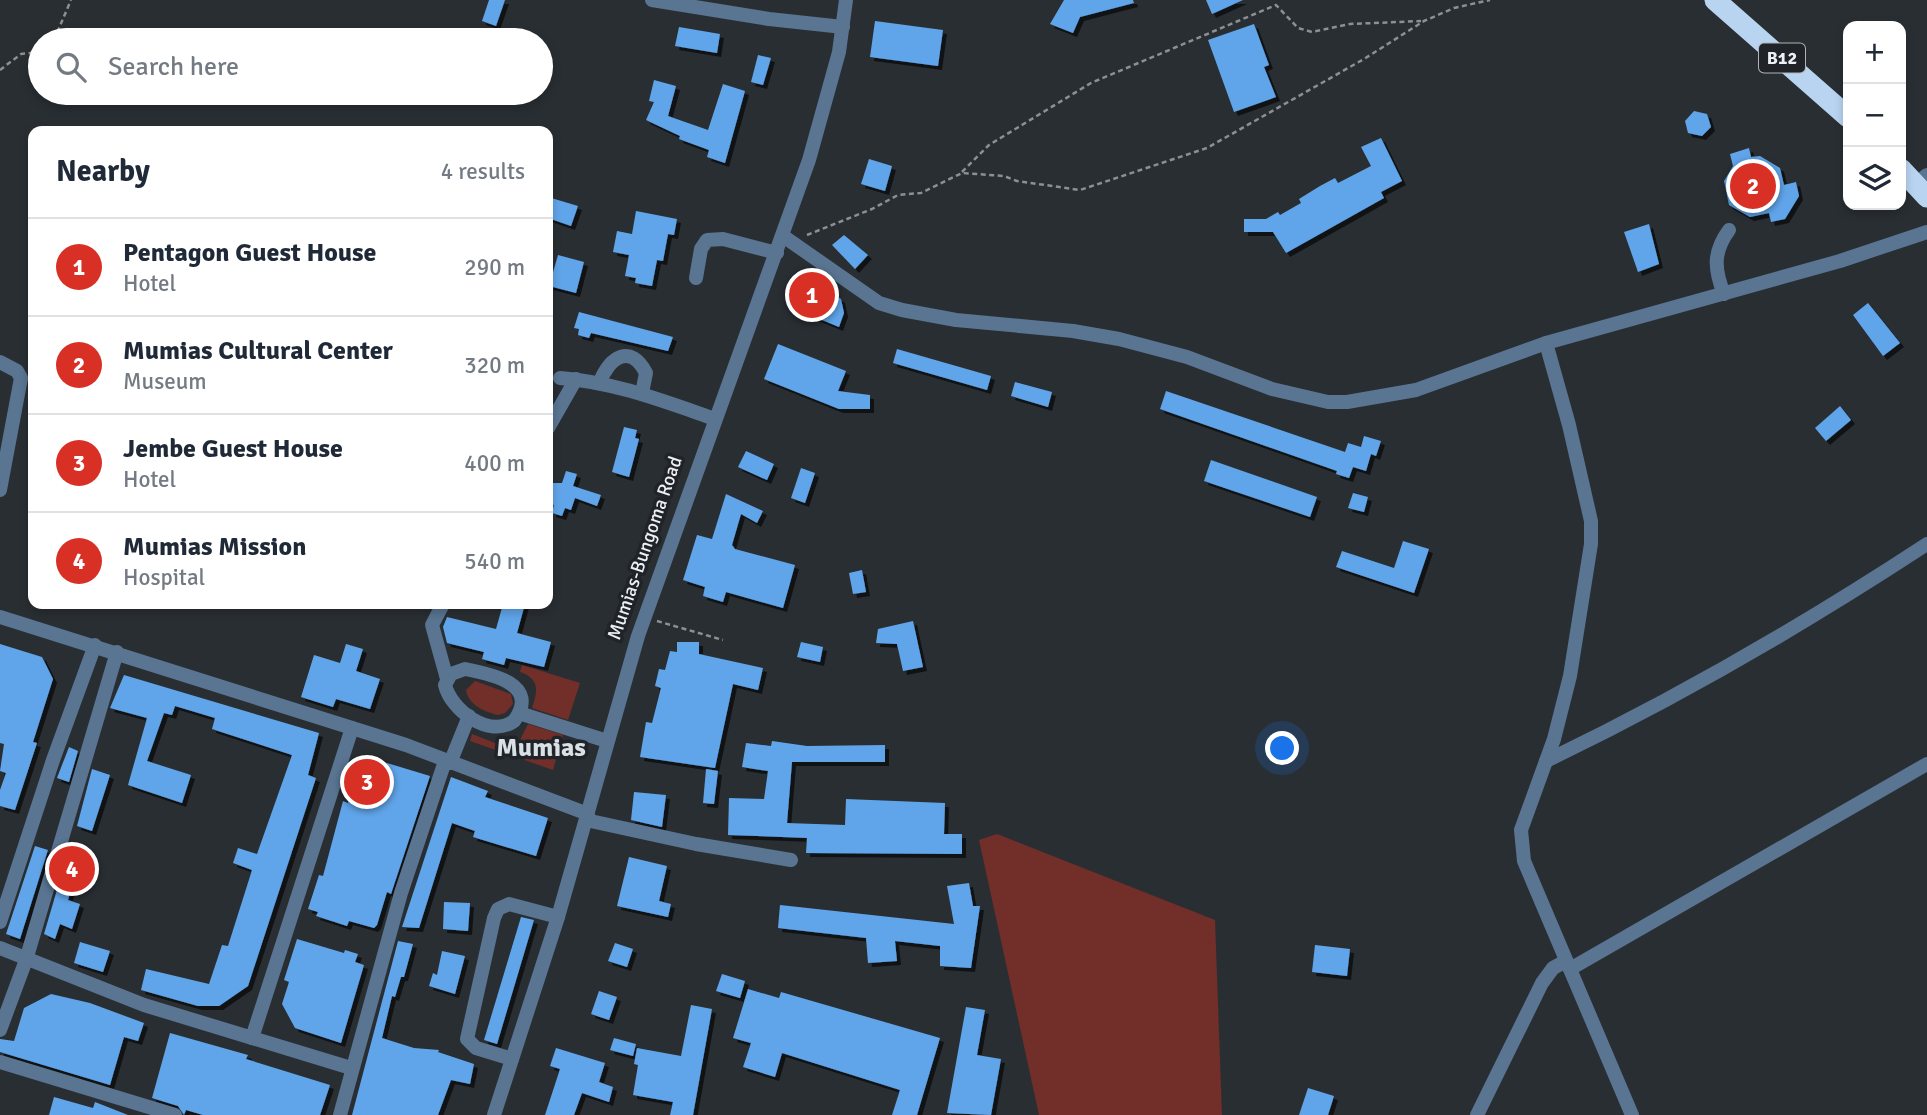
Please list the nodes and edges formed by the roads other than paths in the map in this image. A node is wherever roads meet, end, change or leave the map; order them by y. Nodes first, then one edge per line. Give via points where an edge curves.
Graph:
1 (652, 0) edge
2 (846, 0) edge
3 (1714, 0) edge
4 (843, 27) junction
5 (1843, 113) edge
6 (1729, 230) dead end
7 (1927, 232) edge
8 (787, 239) junction
9 (777, 253) junction
10 (696, 278) dead end
11 (1724, 294) junction
12 (1546, 343) junction
13 (0, 362) edge
14 (560, 378) dead end
15 (576, 379) junction
16 (600, 382) junction
17 (642, 393) junction
18 (553, 419) edge
19 (715, 419) junction
20 (0, 490) edge
21 (1927, 544) edge
22 (440, 609) edge
23 (0, 617) edge
24 (95, 645) junction
25 (117, 652) junction
26 (447, 679) junction
27 (519, 713) junction
28 (469, 716) junction
29 (352, 728) junction
30 (607, 741) junction
31 (1546, 761) junction
32 (448, 762) junction
33 (1927, 764) edge
34 (587, 817) junction
35 (791, 860) dead end
36 (4, 894) edge
37 (558, 917) junction
38 (0, 922) edge
39 (0, 947) edge
40 (26, 960) junction
41 (1568, 965) junction
42 (0, 1030) edge
43 (252, 1038) junction
44 (512, 1059) junction
45 (0, 1062) edge
46 (351, 1068) junction
47 (175, 1115) edge
48 (340, 1115) edge
49 (494, 1115) edge
50 (1477, 1115) edge
51 (1632, 1115) edge

1 - 4 street
2 - 4 street, Mumias-Bungoma Road
3 - 5 highway, B12
4 - 8 street, Mumias-Bungoma Road via 828,100
6 - 11 street via 1717,246 1715,261
7 - 11 street
8 - 9 street, Mumias-Bungoma Road
8 - 12 street via 890,307 956,320 1119,339 1272,389 1328,402 1371,400 1416,390
9 - 10 street via 723,239 707,240
9 - 19 street, Mumias-Bungoma Road
11 - 12 street
12 - 31 street via 1591,520 1570,676
13 - 20 street via 17,371 22,383
14 - 15 street
15 - 16 street
15 - 18 street
16 - 17 street
16 - 17 street via 610,362 628,357 638,360 646,373
17 - 19 street
19 - 30 street, Mumias-Bungoma Road via 644,617
21 - 31 street via 1666,699
22 - 26 street via 432,625
23 - 24 street
24 - 25 street
24 - 36 street
25 - 29 street
25 - 40 street
26 - 27 street via 465,669 492,674 522,697
26 - 28 street via 450,698
27 - 28 street via 514,722 502,726
27 - 30 street
28 - 32 street
29 - 32 street
29 - 43 street
30 - 34 street, Mumias-Bungoma Road
31 - 41 street via 1521,830 1524,861
32 - 34 street
32 - 46 street via 401,893
33 - 41 street
34 - 35 street via 709,847
34 - 37 street, Mumias-Bungoma Road
36 - 38 street
37 - 44 street, Mumias-Bungoma Road
37 - 44 street via 509,904 498,909 494,918 467,1038 476,1048
39 - 40 street
40 - 42 street
40 - 43 street via 144,1005
41 - 50 street via 1553,968 1542,983
41 - 51 street
43 - 46 street
44 - 49 street, Mumias-Bungoma Road
45 - 47 street
46 - 48 street

